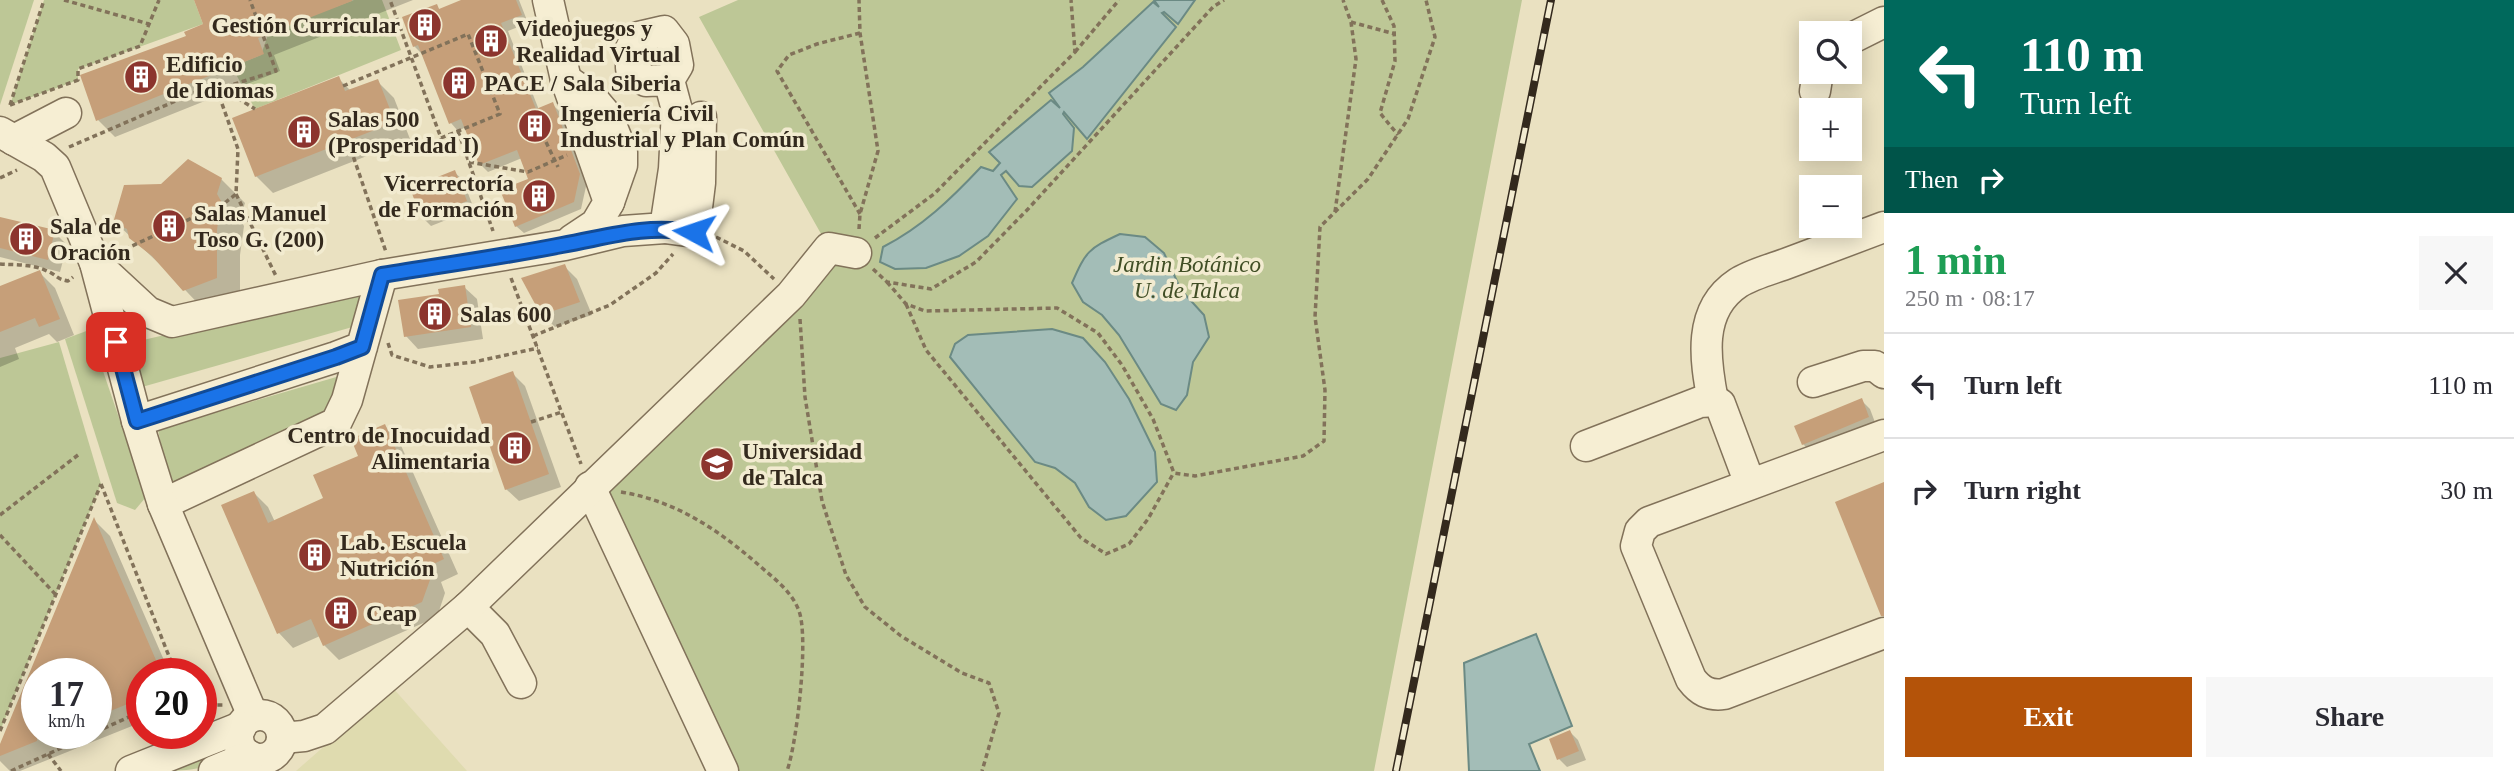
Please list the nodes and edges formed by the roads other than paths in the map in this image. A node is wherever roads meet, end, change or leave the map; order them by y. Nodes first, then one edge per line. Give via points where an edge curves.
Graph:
1 (548, 0) edge
2 (1884, 22) edge
3 (1862, 33) edge
4 (566, 79) junction
5 (669, 80) dead end
6 (66, 113) dead end
7 (701, 117) dead end
8 (5, 128) edge
9 (609, 202) junction
10 (1884, 227) edge
11 (680, 230) junction
12 (565, 245) junction
13 (856, 253) road end
14 (95, 263) junction
15 (385, 266) junction
16 (375, 344) junction
17 (1884, 373) edge
18 (1813, 382) dead end
19 (1713, 401) junction
20 (137, 421) junction
21 (1884, 435) edge
22 (1586, 446) dead end
23 (1751, 484) junction
24 (590, 487) junction
25 (163, 504) junction
26 (468, 607) junction
27 (1884, 633) edge
28 (521, 683) dead end
29 (247, 721) junction
30 (282, 738) junction
31 (250, 756) junction
32 (131, 771) edge
33 (214, 771) edge
34 (723, 771) edge

1 - 4 lane
2 - 3 lane
4 - 9 lane
4 - 9 lane via 608,117 622,152
5 - 11 lane via 677,110 674,169
6 - 8 lane
7 - 11 lane via 700,183
8 - 14 lane via 55,167
9 - 12 lane via 596,224
10 - 19 lane via 1740,282 1719,301 1705,342
11 - 12 lane via 623,231
12 - 15 lane via 502,256
13 - 24 lane via 829,248 791,295
14 - 15 lane via 148,312 172,322
14 - 20 lane
15 - 16 lane
16 - 20 lane
16 - 25 lane via 337,423
17 - 18 lane via 1875,366 1863,366
19 - 22 lane
19 - 23 lane via 1720,404
20 - 25 lane
21 - 23 lane
23 - 27 lane via 1649,522 1637,538 1637,554 1697,686 1710,694 1724,694
24 - 26 lane
24 - 34 lane
25 - 29 lane
26 - 28 lane via 495,634
26 - 30 lane via 325,729
29 - 30 lane via 270,717
29 - 31 lane via 239,743
29 - 32 lane
30 - 31 lane via 266,758
31 - 33 lane

